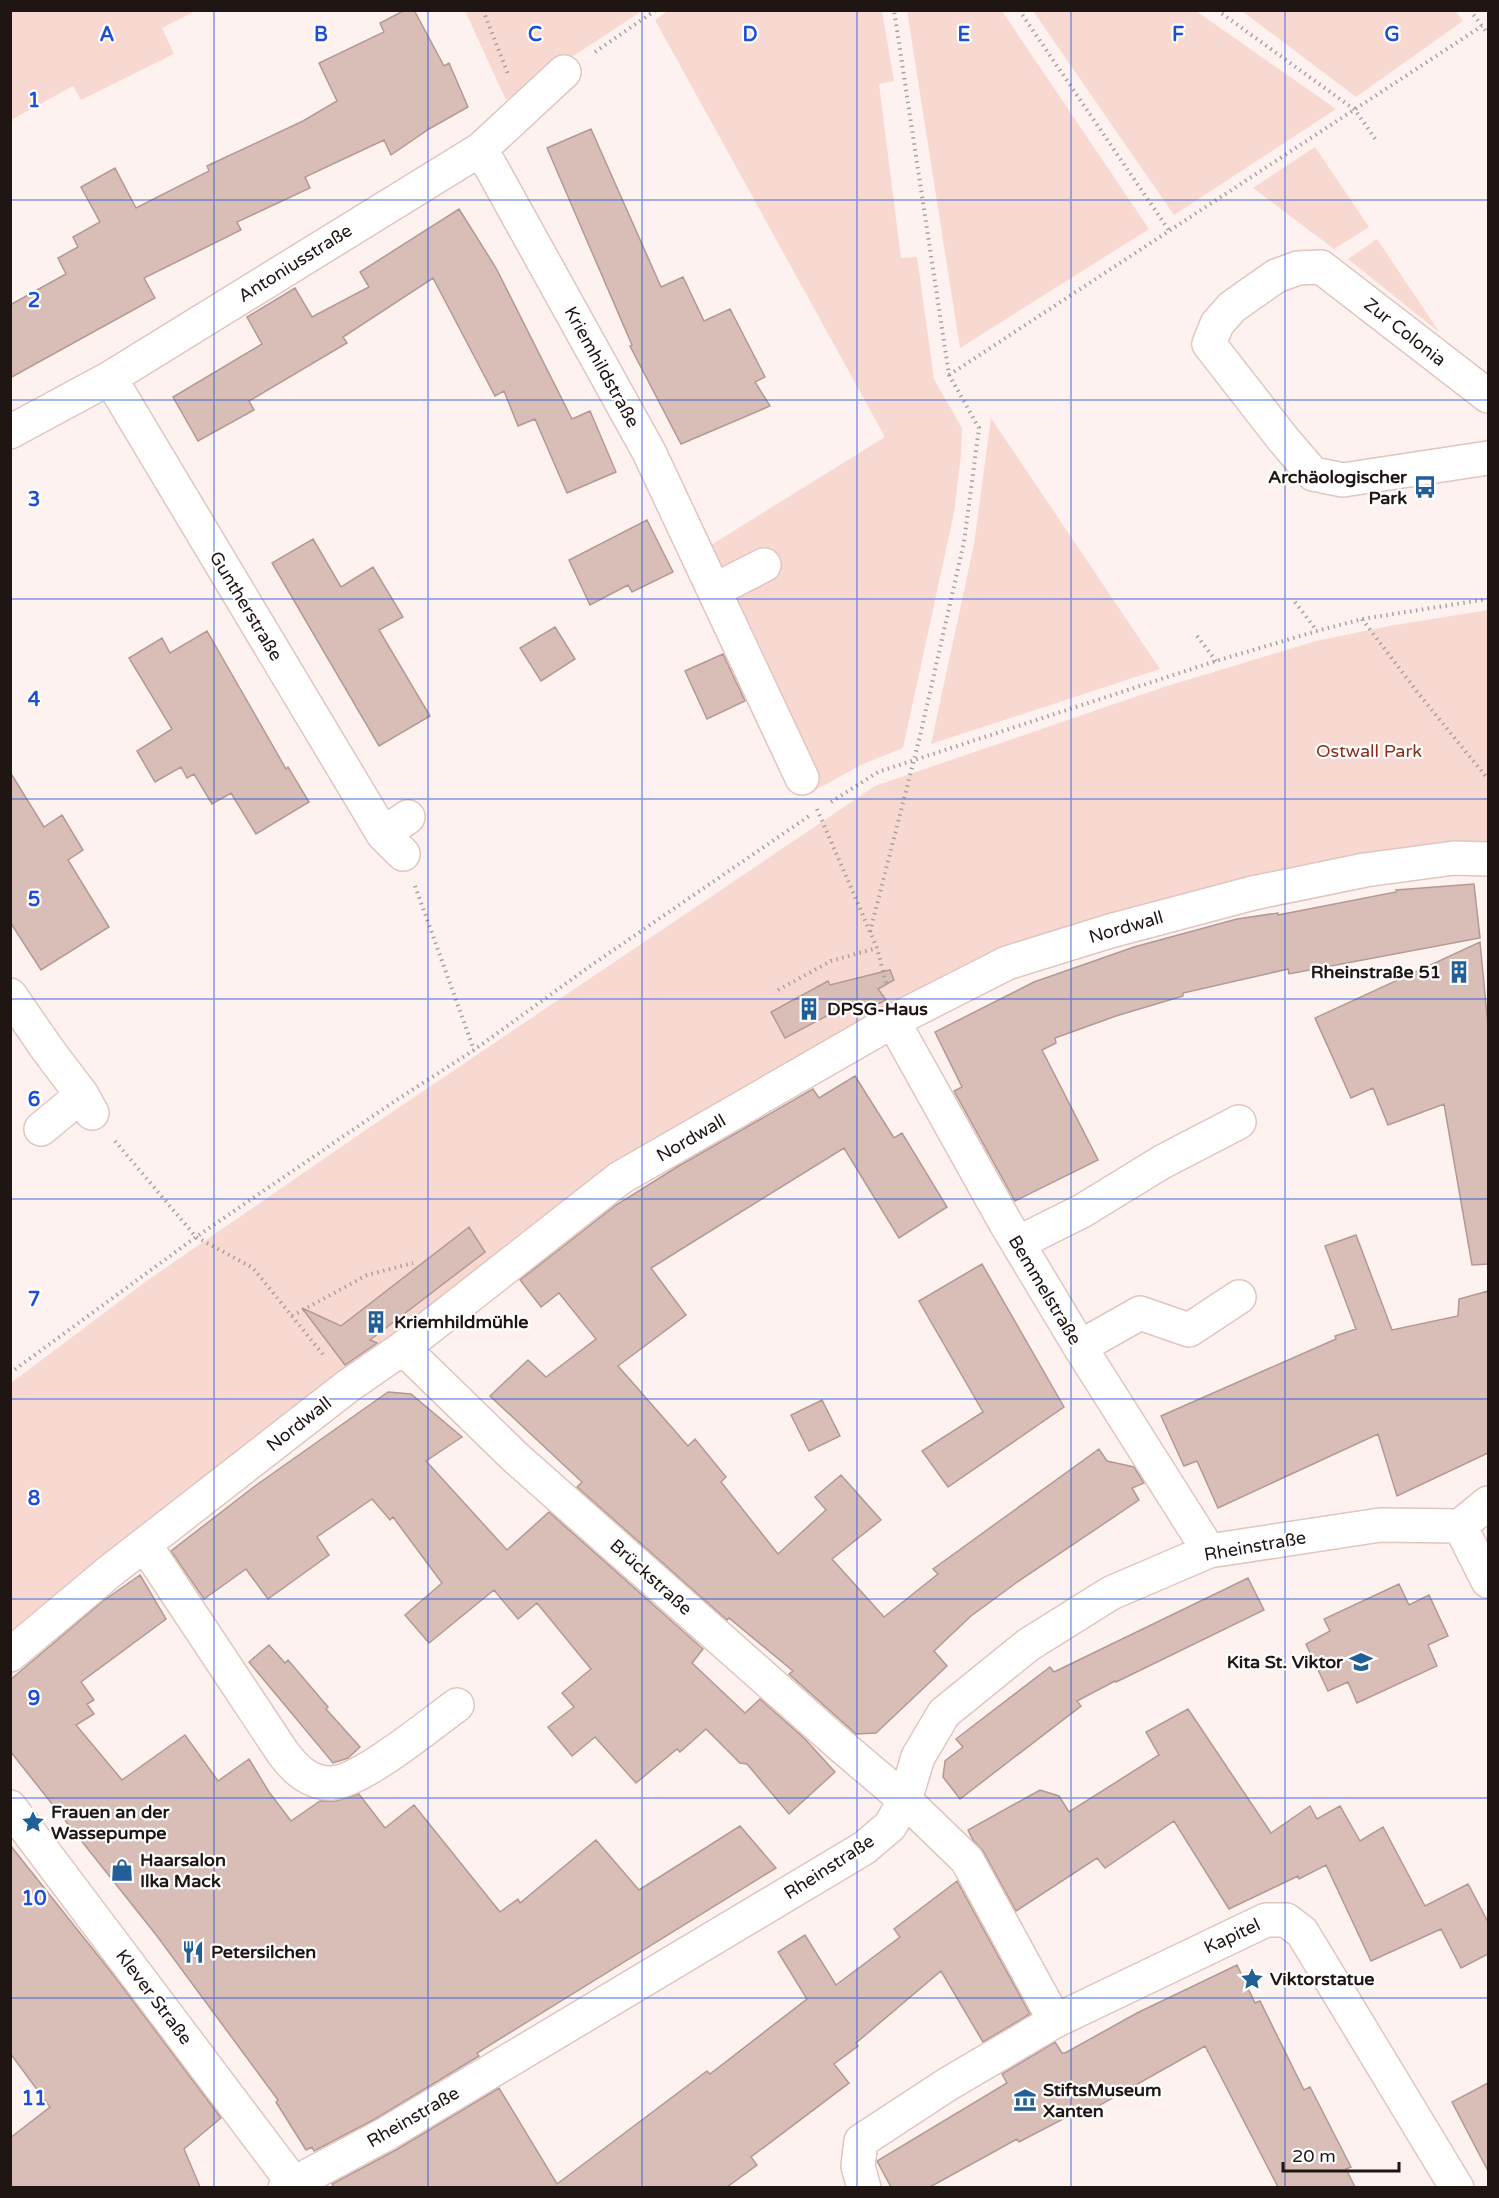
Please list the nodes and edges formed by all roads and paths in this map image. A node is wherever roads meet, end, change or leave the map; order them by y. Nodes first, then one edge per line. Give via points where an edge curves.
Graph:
1 (483, 10) edge
2 (656, 10) edge
3 (894, 10) edge
4 (1019, 10) edge
5 (1217, 10) edge
6 (1470, 10) edge
7 (1482, 26) junction
8 (1488, 34) edge
9 (564, 72) joint
10 (1355, 110) junction
11 (522, 112) junction
12 (1376, 140) dead end
13 (481, 149) junction
14 (1170, 232) junction
15 (949, 375) junction
16 (110, 378) junction
17 (1488, 396) edge
18 (10, 432) edge
19 (1488, 458) edge
20 (764, 565) dead end
21 (715, 590) junction
22 (1488, 599) edge
23 (1295, 603) dead end
24 (1362, 619) junction
25 (1317, 631) junction
26 (1197, 636) dead end
27 (1216, 661) junction
28 (914, 759) junction
29 (802, 778) dead end
30 (1488, 779) edge
31 (817, 810) junction
32 (398, 835) joint
33 (1488, 860) edge
34 (870, 932) junction
35 (877, 948) junction
36 (888, 987) dead end
37 (778, 990) dead end
38 (10, 995) edge
39 (893, 1021) junction
40 (474, 1050) junction
41 (87, 1104) junction
42 (1239, 1122) dead end
43 (41, 1129) dead end
44 (196, 1237) junction
45 (1018, 1243) junction
46 (413, 1263) dead end
47 (1239, 1297) dead end
48 (292, 1316) junction
49 (1080, 1347) junction
50 (403, 1348) junction
51 (326, 1358) dead end
52 (10, 1373) edge
53 (1488, 1503) edge
54 (1460, 1526) junction
55 (145, 1545) junction
56 (1209, 1551) junction
57 (1488, 1581) edge
58 (10, 1655) edge
59 (457, 1705) dead end
60 (905, 1800) junction
61 (10, 1807) edge
62 (1055, 2021) junction
63 (292, 2186) edge
64 (864, 2187) edge
65 (1456, 2187) edge

1 - 11 path
2 - 9 path
3 - 15 path
4 - 14 path
5 - 10 path
6 - 7 path
7 - 8 path
7 - 10 path
9 - 11 street, Antoniusstraße
10 - 12 path
10 - 14 path
11 - 13 street, Antoniusstraße
13 - 16 street, Antoniusstraße
13 - 21 street, Kriemhildstraße via 649,452
14 - 15 path
15 - 28 path via 980,429 964,542
16 - 18 street, Antoniusstraße
16 - 32 street, Guntherstraße
17 - 19 street, Zur Colonia via 1322,267 1298,268 1276,276 1232,307 1217,324 1209,344 1314,474 1343,480
20 - 21 street
21 - 29 street, Kriemhildstraße
22 - 24 path
23 - 25 path
24 - 25 path
24 - 30 path
25 - 27 path
26 - 27 path
27 - 28 path
28 - 31 path via 878,772
28 - 34 path
31 - 34 path
31 - 40 path
32 - 40 path
33 - 39 street, Nordwall via 1454,858 1365,870 1253,893 1110,931 1007,963
34 - 35 path
35 - 36 path
35 - 37 path via 831,961
38 - 41 street
39 - 45 street, Bemmelstraße
39 - 50 street, Nordwall via 620,1178
40 - 44 path
41 - 43 street
41 - 44 path
42 - 45 street
44 - 48 path via 254,1268
44 - 52 path
45 - 49 street, Bemmelstraße
46 - 48 path via 367,1275
47 - 49 street via 1189,1330 1140,1313
48 - 51 path
49 - 56 street, Bemmelstraße
50 - 55 street, Nordwall via 348,1386
50 - 60 street, Brückstraße via 515,1457
53 - 54 street
54 - 56 street, Rheinstraße via 1380,1525
54 - 57 street
55 - 58 street, Nordwall
55 - 59 street via 283,1753 308,1778 331,1783 350,1778
56 - 60 street, Rheinstraße via 1111,1593 1028,1645 944,1713 918,1757
60 - 62 street via 967,1860
60 - 63 street, Rheinstraße via 890,1826 864,1848
61 - 63 street, Klever Straße
62 - 64 street, Kapitel via 861,2141 858,2166
62 - 65 street, Kapitel via 1266,1920 1286,1920 1302,1932

